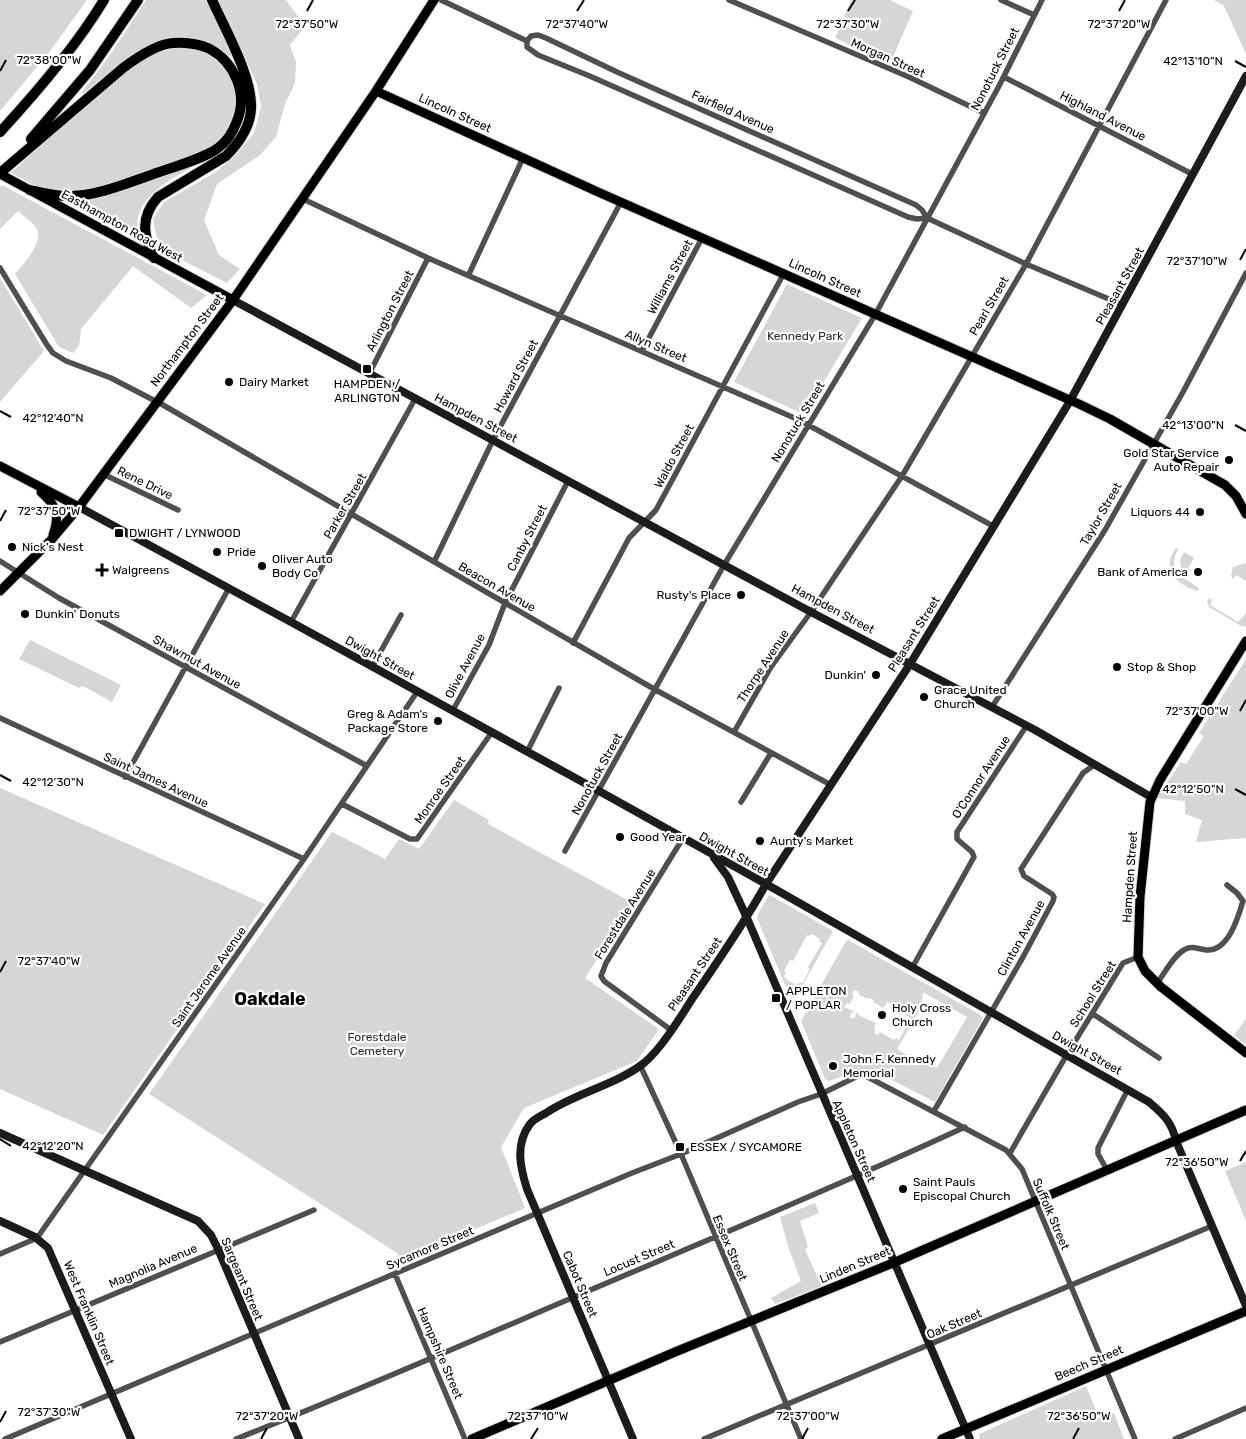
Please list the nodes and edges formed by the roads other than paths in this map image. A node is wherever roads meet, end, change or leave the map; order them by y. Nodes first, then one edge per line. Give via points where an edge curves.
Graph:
1 (104, 0) edge
2 (138, 0) edge
3 (212, 0) edge
4 (434, 0) edge
5 (729, 0) edge
6 (1001, 0) edge
7 (1042, 0) edge
8 (1166, 0) edge
9 (1034, 15) junction
10 (527, 41) junction
11 (1246, 76) edge
12 (1004, 77) junction
13 (376, 91) junction
14 (984, 113) junction
15 (1099, 126) junction
16 (0, 132) edge
17 (523, 158) junction
18 (10, 163) junction
19 (0, 174) edge
20 (1192, 174) junction
21 (30, 190) junction
22 (303, 199) junction
23 (620, 202) junction
24 (927, 218) junction
25 (702, 238) junction
26 (154, 258) junction
27 (428, 258) junction
28 (1026, 264) junction
29 (0, 268) edge
30 (784, 273) junction
31 (1246, 273) edge
32 (469, 274) junction
33 (233, 300) junction
34 (1123, 305) junction
35 (874, 315) junction
36 (559, 316) junction
37 (642, 351) junction
38 (972, 358) junction
39 (369, 374) junction
40 (723, 386) junction
41 (415, 399) junction
42 (156, 401) junction
43 (1070, 401) junction
44 (808, 425) junction
45 (493, 440) junction
46 (1153, 443) junction
47 (0, 466) edge
48 (103, 474) junction
49 (902, 476) junction
50 (568, 481) junction
51 (29, 482) junction
52 (1244, 501) edge
53 (79, 507) junction
54 (178, 510) dead end
55 (352, 514) junction
56 (1246, 514) edge
57 (644, 522) junction
58 (993, 526) junction
59 (52, 539) junction
60 (0, 561) edge
61 (434, 562) junction
62 (724, 565) junction
63 (18, 573) junction
64 (229, 588) junction
65 (0, 591) edge
66 (505, 604) junction
67 (811, 612) junction
68 (401, 615) dead end
69 (291, 622) junction
70 (1246, 641) edge
71 (573, 643) junction
72 (910, 664) junction
73 (186, 666) junction
74 (372, 667) junction
75 (560, 688) dead end
76 (654, 689) junction
77 (417, 692) junction
78 (992, 707) junction
79 (453, 710) junction
80 (0, 718) edge
81 (1027, 726) junction
82 (492, 732) junction
83 (734, 732) junction
84 (527, 752) junction
85 (771, 752) junction
86 (1094, 765) junction
87 (367, 766) junction
88 (125, 776) junction
89 (831, 785) junction
90 (599, 791) junction
91 (1151, 797) junction
92 (741, 802) dead end
93 (342, 804) junction
94 (683, 838) junction
95 (565, 852) dead end
96 (712, 855) junction
97 (304, 859) junction
98 (766, 884) junction
99 (1227, 885) dead end
100 (747, 918) junction
101 (1138, 957) junction
102 (912, 968) junction
103 (1157, 983) junction
104 (991, 1012) junction
105 (1093, 1014) junction
106 (671, 1030) junction
107 (1246, 1053) edge
108 (1066, 1056) junction
109 (1159, 1058) dead end
110 (640, 1065) junction
111 (862, 1074) joint
112 (1128, 1089) junction
113 (821, 1094) junction
114 (1246, 1110) edge
115 (934, 1112) junction
116 (965, 1127) junction
117 (0, 1133) edge
118 (524, 1135) joint
119 (1176, 1141) junction
120 (681, 1154) junction
121 (1010, 1154) junction
122 (1107, 1170) junction
123 (86, 1171) junction
124 (858, 1177) junction
125 (1035, 1200) junction
126 (314, 1210) dead end
127 (537, 1214) junction
128 (0, 1221) edge
129 (1212, 1226) junction
130 (715, 1237) junction
131 (37, 1238) junction
132 (218, 1250) junction
133 (0, 1254) edge
134 (893, 1263) junction
135 (395, 1274) junction
136 (1070, 1284) junction
137 (573, 1297) junction
138 (1246, 1306) edge
139 (75, 1310) junction
140 (1246, 1310) edge
141 (750, 1322) junction
142 (253, 1333) junction
143 (0, 1342) edge
144 (929, 1345) junction
145 (431, 1358) junction
146 (1106, 1370) junction
147 (609, 1381) junction
148 (111, 1394) junction
149 (787, 1405) junction
150 (1246, 1408) edge
151 (290, 1418) junction
152 (966, 1429) junction
153 (5, 1439) edge
154 (131, 1439) edge
155 (236, 1439) edge
156 (299, 1439) edge
157 (466, 1439) edge
158 (472, 1439) edge
159 (633, 1439) edge
160 (704, 1439) edge
161 (801, 1439) edge
162 (942, 1439) edge
163 (970, 1439) edge
164 (1135, 1439) edge
165 (1175, 1439) edge

1 - 16 highway via 66,55
2 - 18 highway via 90,70
3 - 26 highway via 251,90 252,111 246,130 226,156 151,204 144,231
4 - 10 street, Fairfield Avenue
4 - 13 main road, Northampton Street
5 - 14 street, Morgan Street
6 - 9 street
7 - 9 street, Nonotuck Street
8 - 15 street, Pearl Street
9 - 12 street, Nonotuck Street
10 - 24 street, Fairfield Avenue via 527,47 538,55 908,217
10 - 24 street, Fairfield Avenue via 531,36 546,38 916,205
11 - 20 main road, Pleasant Street
12 - 14 street, Nonotuck Street
12 - 15 street, Highland Avenue
13 - 17 main road, Lincoln Street
13 - 22 main road, Northampton Street
14 - 24 street, Nonotuck Street
15 - 20 street, Highland Avenue
15 - 28 street, Pearl Street
17 - 23 main road, Lincoln Street
17 - 32 street
18 - 19 highway
18 - 21 highway via 141,54 171,43 197,45 211,50 230,66 236,76 240,88 240,113 232,133 217,150 102,192 70,196
19 - 21 main road, Easthampton Road West
20 - 34 main road, Pleasant Street
21 - 26 main road, Easthampton Road West
22 - 27 street, Allyn Street
22 - 33 main road, Northampton Street
23 - 25 main road, Lincoln Street
23 - 36 street, Howard Street
24 - 28 street, Fairfield Avenue
24 - 35 street, Nonotuck Street
25 - 30 main road, Lincoln Street
25 - 37 street, Williams Street
26 - 33 main road, Easthampton Road West
27 - 32 street, Allyn Street
27 - 39 street, Arlington Street
28 - 34 street, Fairfield Avenue
28 - 38 street, Pearl Street
29 - 42 street, Beacon Avenue via 53,352 72,364 110,378
30 - 35 main road, Lincoln Street
30 - 40 street, Waldo Street
31 - 46 street, Taylor Street
32 - 36 street, Allyn Street
33 - 39 main road, Hampden Street
33 - 42 main road, Northampton Street
34 - 43 main road, Pleasant Street
35 - 38 main road, Lincoln Street
35 - 44 street, Nonotuck Street
36 - 37 street, Allyn Street
36 - 45 street, Howard Street
37 - 40 street, Allyn Street
38 - 43 main road, Lincoln Street
38 - 49 street, Pearl Street
39 - 41 main road, Hampden Street
40 - 44 street, Allyn Street
40 - 57 street, Waldo Street via 656,510
41 - 45 main road, Hampden Street
41 - 55 street, Parker Street
42 - 48 main road, Northampton Street
42 - 55 street, Beacon Avenue
43 - 46 main road, Lincoln Street
43 - 58 main road, Pleasant Street
44 - 49 street, Allyn Street
44 - 62 street, Nonotuck Street
45 - 50 main road, Hampden Street
45 - 61 street, Howard Street
46 - 52 main road, Lincoln Street via 1224,485
46 - 78 street, Taylor Street via 1105,530
47 - 51 main road
48 - 53 main road, Northampton Street
48 - 54 street, Rene Drive
49 - 58 street, Allyn Street
49 - 67 street, Pearl Street
50 - 57 main road, Hampden Street
50 - 66 street, Canby Street
51 - 53 main road
51 - 59 main road via 53,503 56,526
52 - 56 main road, Lincoln Street
53 - 59 main road, Northampton Street
53 - 64 main road, Dwight Street
55 - 61 street, Beacon Avenue
55 - 69 street, Parker Street
57 - 62 main road, Hampden Street
57 - 71 street, Waldo Street via 628,538
58 - 72 main road, Pleasant Street
59 - 63 main road, Northampton Street
60 - 63 street, Shawmut Avenue
61 - 66 street, Beacon Avenue
62 - 67 main road, Hampden Street
62 - 76 street, Nonotuck Street
63 - 65 main road, Northampton Street
63 - 73 street, Shawmut Avenue
64 - 69 main road, Dwight Street
64 - 73 street
66 - 71 street, Beacon Avenue
66 - 79 street, Olive Avenue via 489,645
67 - 72 main road, Hampden Street
67 - 83 street, Thorpe Avenue via 771,667
68 - 74 street
69 - 74 main road, Dwight Street
70 - 91 main road
71 - 76 street, Beacon Avenue
72 - 78 main road, Hampden Street
72 - 89 main road, Pleasant Street
73 - 87 street, Shawmut Avenue
73 - 88 street
74 - 77 main road, Dwight Street
75 - 84 street
76 - 83 street, Beacon Avenue
76 - 90 street, Nonotuck Street
77 - 79 main road, Dwight Street
77 - 87 street, Saint Jerome Avenue
78 - 81 main road, Hampden Street
79 - 82 main road, Dwight Street
80 - 88 street, Saint James Avenue
81 - 86 main road, Hampden Street
81 - 102 street, O'Connor Avenue via 957,832 957,839 974,857
82 - 84 main road, Dwight Street
82 - 93 street, Monroe Street via 417,839 410,839
83 - 85 street, Beacon Avenue
84 - 90 main road, Dwight Street
85 - 89 street, Beacon Avenue
85 - 92 street
86 - 91 main road, Hampden Street
86 - 104 street, Clinton Avenue via 1083,773 1021,869 1024,876 1054,897
87 - 93 street, Saint Jerome Avenue
88 - 97 street, Saint James Avenue
89 - 98 main road, Pleasant Street
90 - 94 main road, Dwight Street
90 - 95 street, Nonotuck Street
91 - 101 main road, Hampden Street via 1140,897
93 - 97 street, Saint Jerome Avenue
94 - 96 main road, Dwight Street
94 - 106 street, Forestdale Avenue via 601,976
96 - 98 main road, Dwight Street
96 - 100 main road, Appleton Street via 728,877
97 - 123 street, Saint Jerome Avenue
98 - 100 main road, Pleasant Street
98 - 102 main road, Dwight Street
99 - 103 street via 1243,901 1227,939 1214,950 1184,949
100 - 106 main road, Pleasant Street
100 - 113 main road, Appleton Street
101 - 103 main road via 1145,971
101 - 105 street, School Street via 1123,963
102 - 104 main road, Dwight Street
103 - 107 main road
104 - 108 main road, Dwight Street
104 - 115 street, Clinton Avenue
105 - 108 street, School Street
105 - 109 street
106 - 110 main road, Pleasant Street
108 - 112 main road, Dwight Street
108 - 121 street, School Street
110 - 118 main road, Pleasant Street via 628,1074 552,1109 531,1123
110 - 120 street, Essex Street
111 - 113 street, Sycamore Street
111 - 115 street, Suffolk Street
112 - 119 main road, Dwight Street via 1164,1115
112 - 122 street via 1098,1148
113 - 120 street, Sycamore Street
113 - 124 main road, Appleton Street
114 - 119 main road, Linden Street
115 - 116 street, Suffolk Street
116 - 121 street, Suffolk Street
116 - 124 street, Locust Street
117 - 123 main road, Sargeant Street
118 - 127 main road, Cabot Street via 520,1153 522,1173
119 - 122 main road, Linden Street
119 - 129 main road, Dwight Street
120 - 127 street, Sycamore Street
120 - 130 street, Essex Street
121 - 125 street, Suffolk Street via 1022,1169
122 - 125 main road, Linden Street
123 - 131 street, Saint Jerome Avenue
123 - 132 main road, Sargeant Street via 198,1220
124 - 130 street, Locust Street
124 - 134 main road, Appleton Street
125 - 134 main road, Linden Street
125 - 136 street, Suffolk Street
126 - 132 street, Magnolia Avenue
127 - 135 street, Sycamore Street
127 - 137 main road, Cabot Street
128 - 131 main road, West Franklin Street
129 - 136 street, Oak Street
129 - 138 main road, Dwight Street
130 - 137 street, Locust Street
130 - 141 street, Essex Street
131 - 133 street
131 - 139 main road, West Franklin Street via 48,1248
132 - 139 street, Magnolia Avenue
132 - 142 main road, Sargeant Street
134 - 141 main road, Linden Street
134 - 144 main road, Appleton Street
135 - 142 street, Sycamore Street
135 - 145 street, Hampshire Street
136 - 144 street, Oak Street
136 - 146 street, Suffolk Street
137 - 145 street, Locust Street
137 - 147 main road, Cabot Street
139 - 143 street, Magnolia Avenue
139 - 148 main road, West Franklin Street
140 - 146 main road, Beech Street
141 - 147 main road, Linden Street
141 - 149 street, Essex Street
142 - 148 street, Sycamore Street
142 - 151 main road, Sargeant Street
144 - 149 street, Oak Street
144 - 152 main road, Appleton Street
145 - 151 street, Locust Street
145 - 157 street, Hampshire Street
146 - 152 main road, Beech Street
146 - 164 street, Suffolk Street
147 - 158 main road, Linden Street
147 - 159 main road, Cabot Street
148 - 153 street, Sycamore Street
148 - 154 main road, West Franklin Street
149 - 160 street, Oak Street
149 - 161 street, Essex Street
150 - 165 street
151 - 155 street, Locust Street
151 - 156 main road, Sargeant Street
152 - 162 main road, Beech Street
152 - 163 main road, Appleton Street

